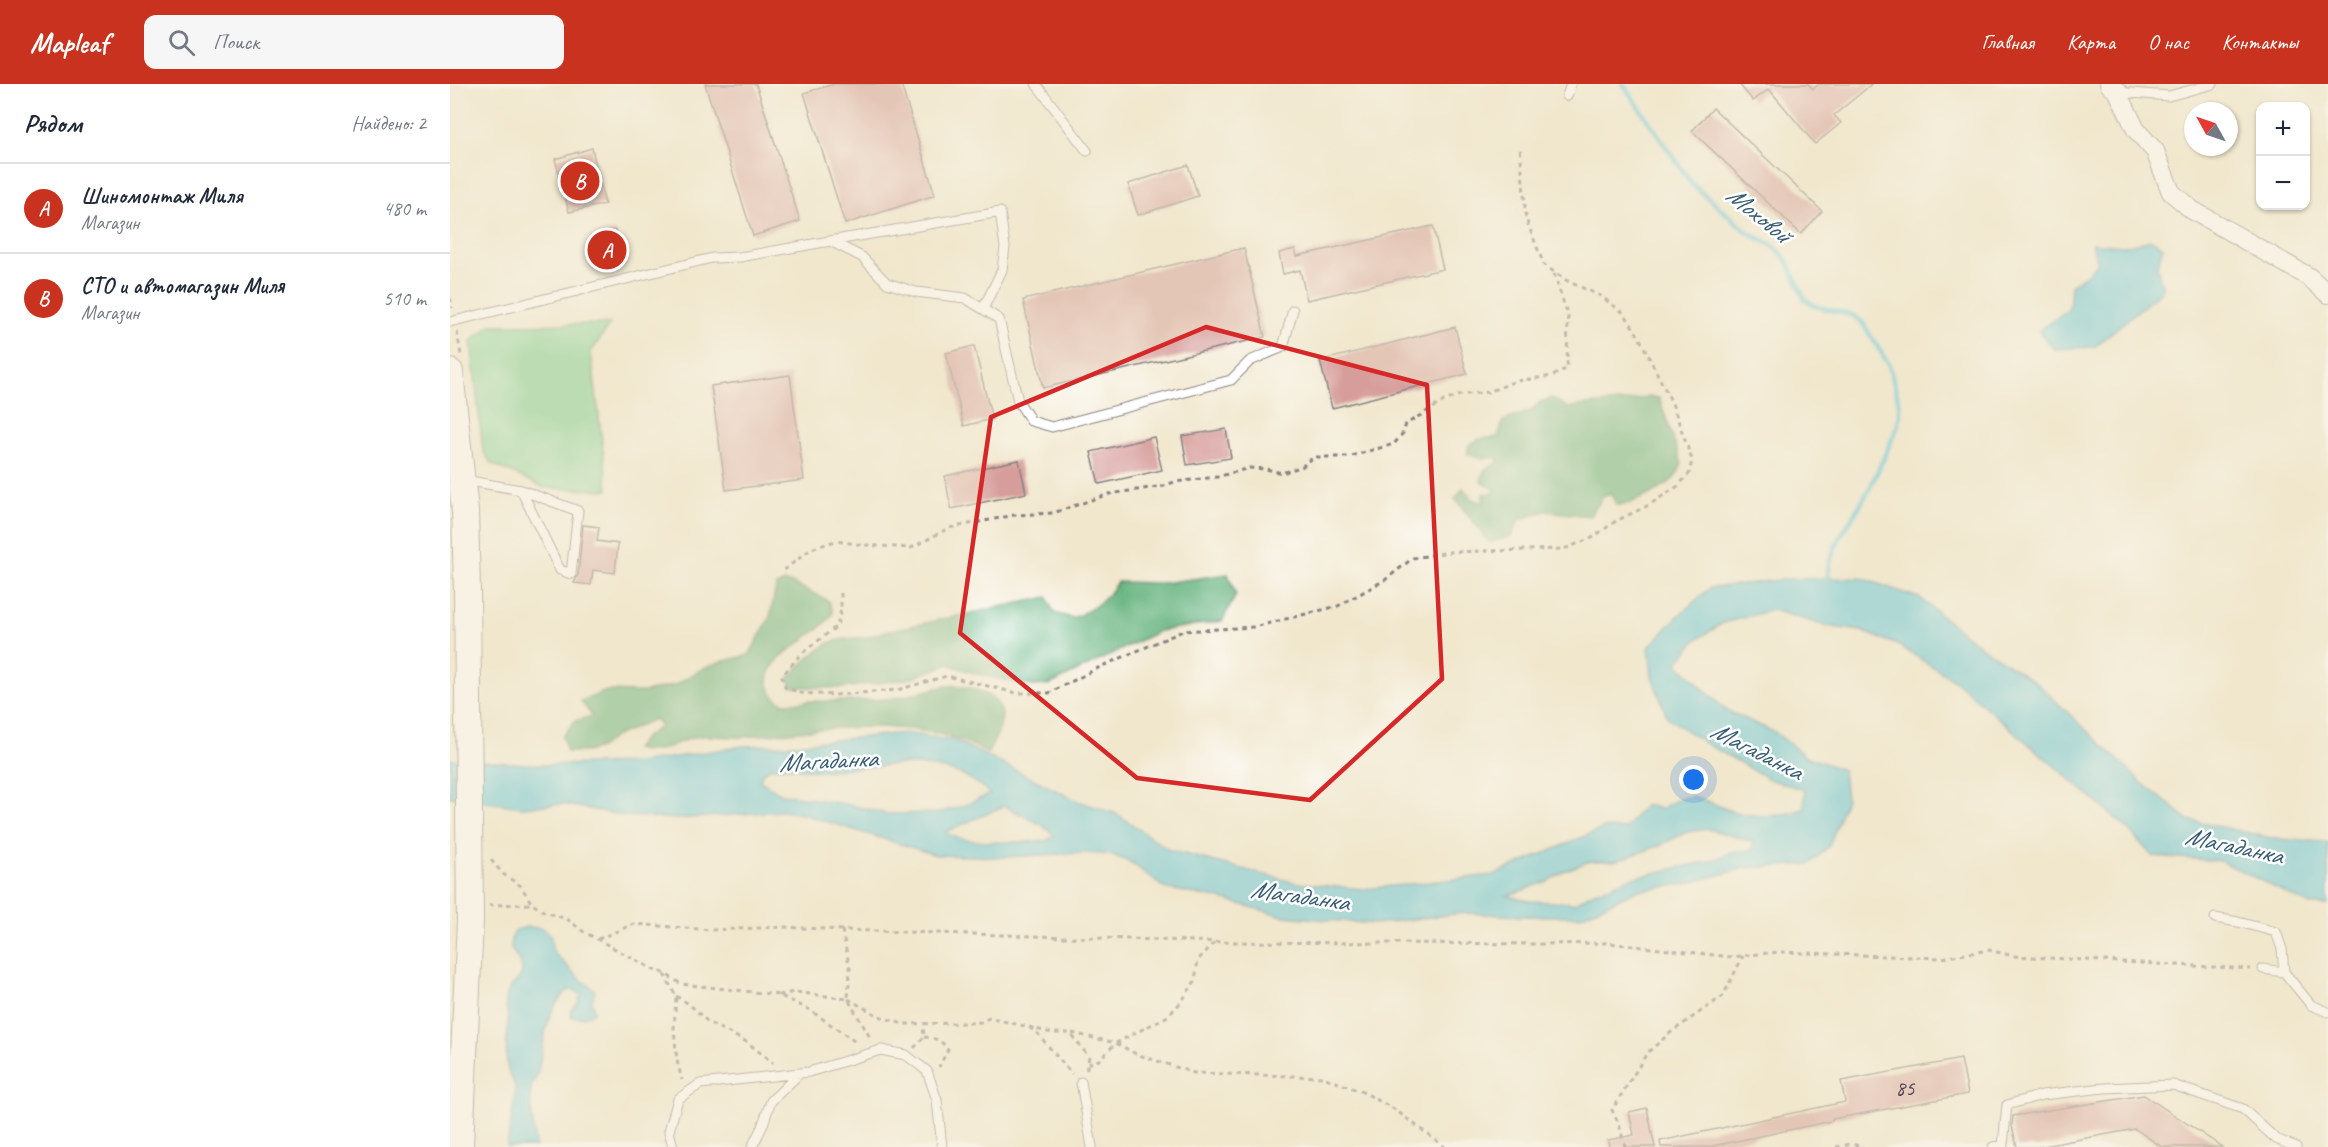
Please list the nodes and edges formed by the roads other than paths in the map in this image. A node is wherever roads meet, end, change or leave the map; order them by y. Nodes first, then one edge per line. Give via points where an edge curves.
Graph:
1 (1036, 84) edge
2 (1572, 84) edge
3 (2213, 84) edge
4 (2114, 88) edge
5 (1567, 96) dead end
6 (1087, 151) dead end
7 (830, 241) junction
8 (2328, 294) edge
9 (983, 309) junction
10 (1293, 310) dead end
11 (450, 322) edge
12 (450, 372) edge
13 (462, 480) junction
14 (521, 490) junction
15 (459, 887) edge
16 (2215, 918) dead end
17 (2264, 969) road end
18 (2284, 972) junction
19 (2328, 1012) edge
20 (800, 1073) junction
21 (1081, 1081) road end
22 (460, 1147) edge
23 (673, 1147) edge
24 (752, 1147) edge
25 (942, 1147) edge
26 (1092, 1147) edge
27 (1993, 1147) edge
28 (2296, 1147) edge

1 - 6 lane
2 - 5 lane
3 - 4 lane via 2169,96
4 - 8 street via 2136,130 2156,151 2171,192 2192,210 2309,277
7 - 9 lane via 862,257 887,283 916,292 965,298
7 - 9 lane via 1000,212 1005,247 1002,270
7 - 11 lane via 740,257 712,258
9 - 10 lane via 999,319 1018,401 1031,422 1052,427 1231,380 1250,361 1283,347
12 - 13 street
13 - 14 lane
13 - 15 street via 467,548 468,829
14 - 14 lane via 560,570 571,574 578,511
15 - 22 street via 470,921
16 - 18 lane via 2276,932
17 - 18 lane
18 - 19 lane via 2311,1005
20 - 23 lane via 700,1084 678,1099 669,1131
20 - 24 lane via 771,1101
20 - 25 lane via 881,1050 906,1055 927,1071 937,1100
21 - 26 lane
27 - 28 lane via 2003,1145 2007,1105 2042,1095 2173,1085 2243,1109 2276,1139

